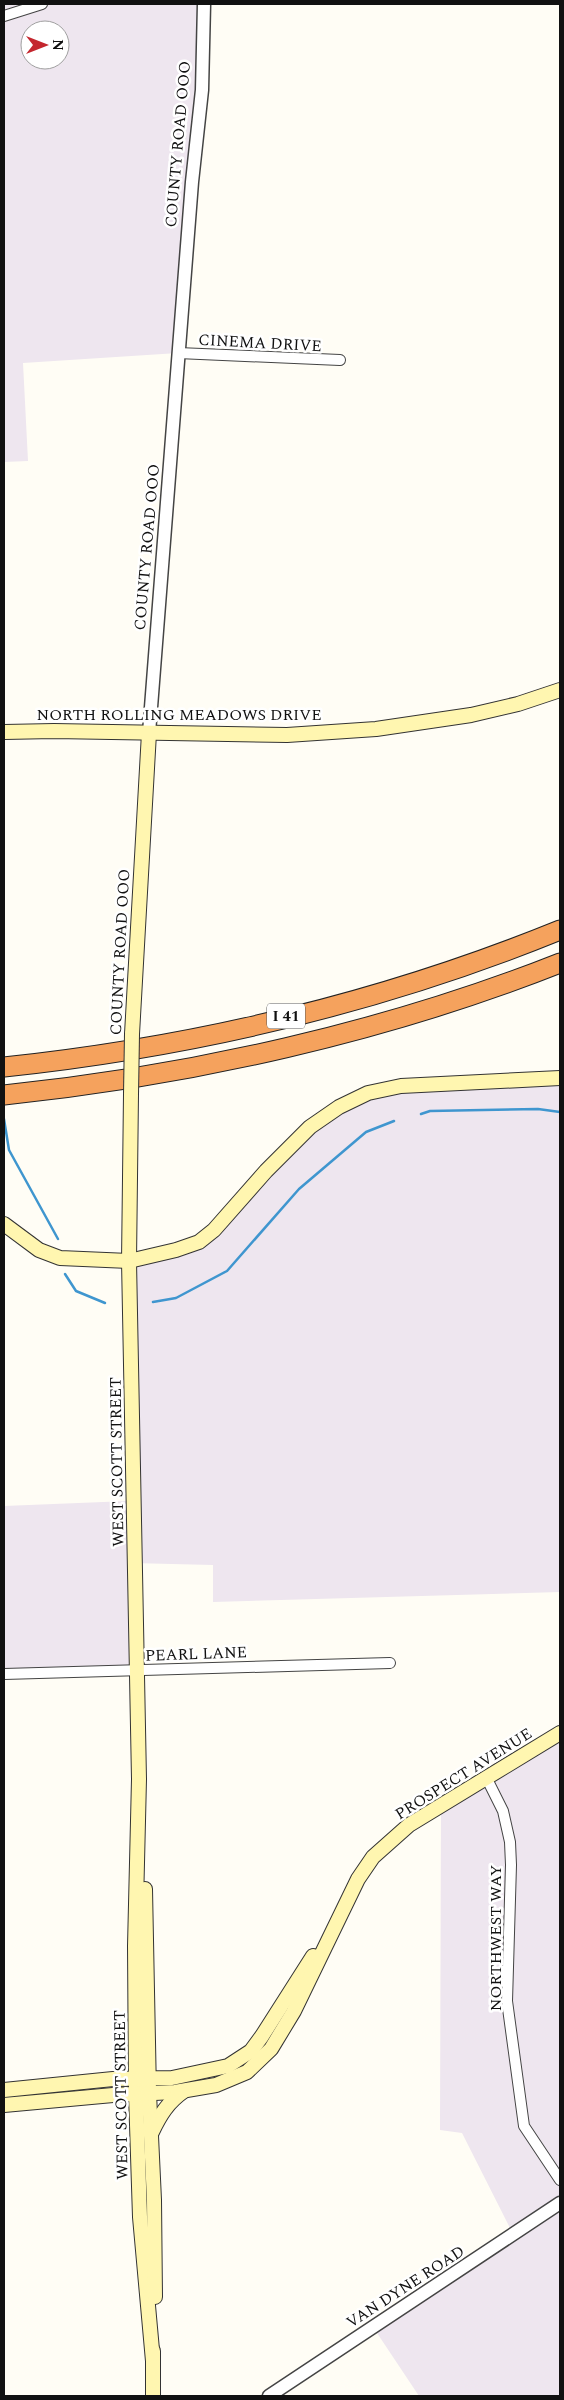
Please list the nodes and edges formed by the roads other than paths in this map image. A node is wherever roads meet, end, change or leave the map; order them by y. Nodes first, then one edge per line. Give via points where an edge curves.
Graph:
1 (42, 4) edge
2 (204, 4) edge
3 (4, 16) edge
4 (178, 353) junction
5 (340, 360) dead end
6 (560, 690) edge
7 (4, 732) edge
8 (149, 733) junction
9 (560, 930) edge
10 (560, 964) edge
11 (4, 1067) edge
12 (560, 1078) edge
13 (131, 1094) joint
14 (4, 1095) edge
15 (4, 1224) edge
16 (129, 1261) junction
17 (390, 1663) dead end
18 (137, 1670) junction
19 (4, 1674) edge
20 (560, 1733) edge
21 (488, 1778) junction
22 (337, 1921) junction
23 (142, 2079) junction
24 (4, 2090) edge
25 (186, 2090) junction
26 (142, 2094) junction
27 (4, 2105) edge
28 (151, 2135) junction
29 (560, 2180) edge
30 (560, 2202) edge
31 (153, 2361) junction
32 (153, 2396) edge
33 (268, 2396) edge

1 - 3 street
2 - 4 street, COUNTY ROAD OOO via 202,90
4 - 5 street, CINEMA DRIVE
4 - 8 street, COUNTY ROAD OOO
6 - 8 main road, NORTH ROLLING MEADOWS DRIVE via 477,713 376,729 287,735
7 - 8 main road, NORTH ROLLING MEADOWS DRIVE
8 - 13 main road, COUNTY ROAD OOO, bridge
9 - 11 highway, I 41 via 394,989 304,1012 188,1040 71,1060
10 - 14 highway, I 41 via 401,1017 320,1039 72,1088
12 - 16 main road via 401,1086 368,1093 339,1107 294,1141 214,1230 199,1242
13 - 16 main road, WEST SCOTT STREET
15 - 16 main road via 39,1250 60,1258
16 - 18 main road, WEST SCOTT STREET
17 - 18 street, PEARL LANE
18 - 19 street, PEARL LANE
18 - 23 main road, WEST SCOTT STREET via 139,1828 146,1892
20 - 21 main road, PROSPECT AVENUE
21 - 22 main road, PROSPECT AVENUE via 409,1825 385,1845 363,1870
21 - 29 street, NORTHWEST WAY via 503,1811 510,1842 508,2002 524,2126
22 - 23 main road via 251,2051 228,2066 172,2078
22 - 25 main road via 294,2011 271,2049 247,2072 216,2085
23 - 24 main road
23 - 26 main road, WEST SCOTT STREET
25 - 26 main road
25 - 28 main road via 166,2106
26 - 27 main road
26 - 28 main road, WEST SCOTT STREET
26 - 31 main road, WEST SCOTT STREET via 140,2217
28 - 31 main road, WEST SCOTT STREET via 155,2278
30 - 33 street, VAN DYNE ROAD
31 - 32 main road, WEST SCOTT STREET

